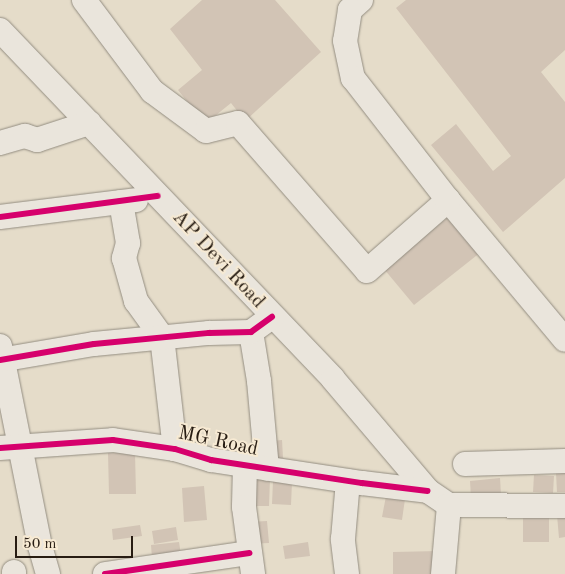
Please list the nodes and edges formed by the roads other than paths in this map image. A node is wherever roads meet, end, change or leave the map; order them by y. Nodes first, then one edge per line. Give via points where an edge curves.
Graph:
1 (84, 0) edge
2 (361, 0) edge
3 (0, 30) edge
4 (89, 123) junction
5 (0, 143) edge
6 (158, 196) junction
7 (448, 200) junction
8 (121, 202) junction
9 (0, 216) edge
10 (272, 317) junction
11 (251, 332) junction
12 (162, 338) junction
13 (565, 340) edge
14 (1, 355) edge
15 (10, 447) edge
16 (175, 449) junction
17 (565, 461) edge
18 (465, 464) dead end
19 (256, 467) junction
20 (348, 481) junction
21 (428, 491) junction
22 (449, 506) junction
23 (565, 506) edge
24 (251, 564) edge
25 (137, 572) edge
26 (48, 574) edge
27 (105, 574) edge
28 (347, 574) edge
29 (443, 574) edge

1 - 7 street via 152,91 206,131 238,123 367,271
2 - 7 street via 350,10 345,42 353,78
3 - 4 street, AP Devi Road
4 - 5 street via 37,140 25,136
4 - 6 street, AP Devi Road
6 - 8 street
6 - 10 street, AP Devi Road
7 - 13 street
8 - 9 street
8 - 12 street via 128,243 124,258 136,301
10 - 11 street
10 - 21 street, AP Devi Road via 334,379
11 - 12 street
11 - 19 street via 260,381
12 - 14 street
12 - 16 street
14 - 15 street
15 - 16 street, MG Road via 113,440
15 - 26 street
16 - 19 street, MG Road via 211,460
17 - 18 street
19 - 20 street, MG Road
19 - 24 street via 244,507
20 - 21 street, MG Road
20 - 28 street via 343,540
21 - 22 street, AP Devi Road
22 - 23 street
22 - 29 street
24 - 25 street
25 - 27 street

